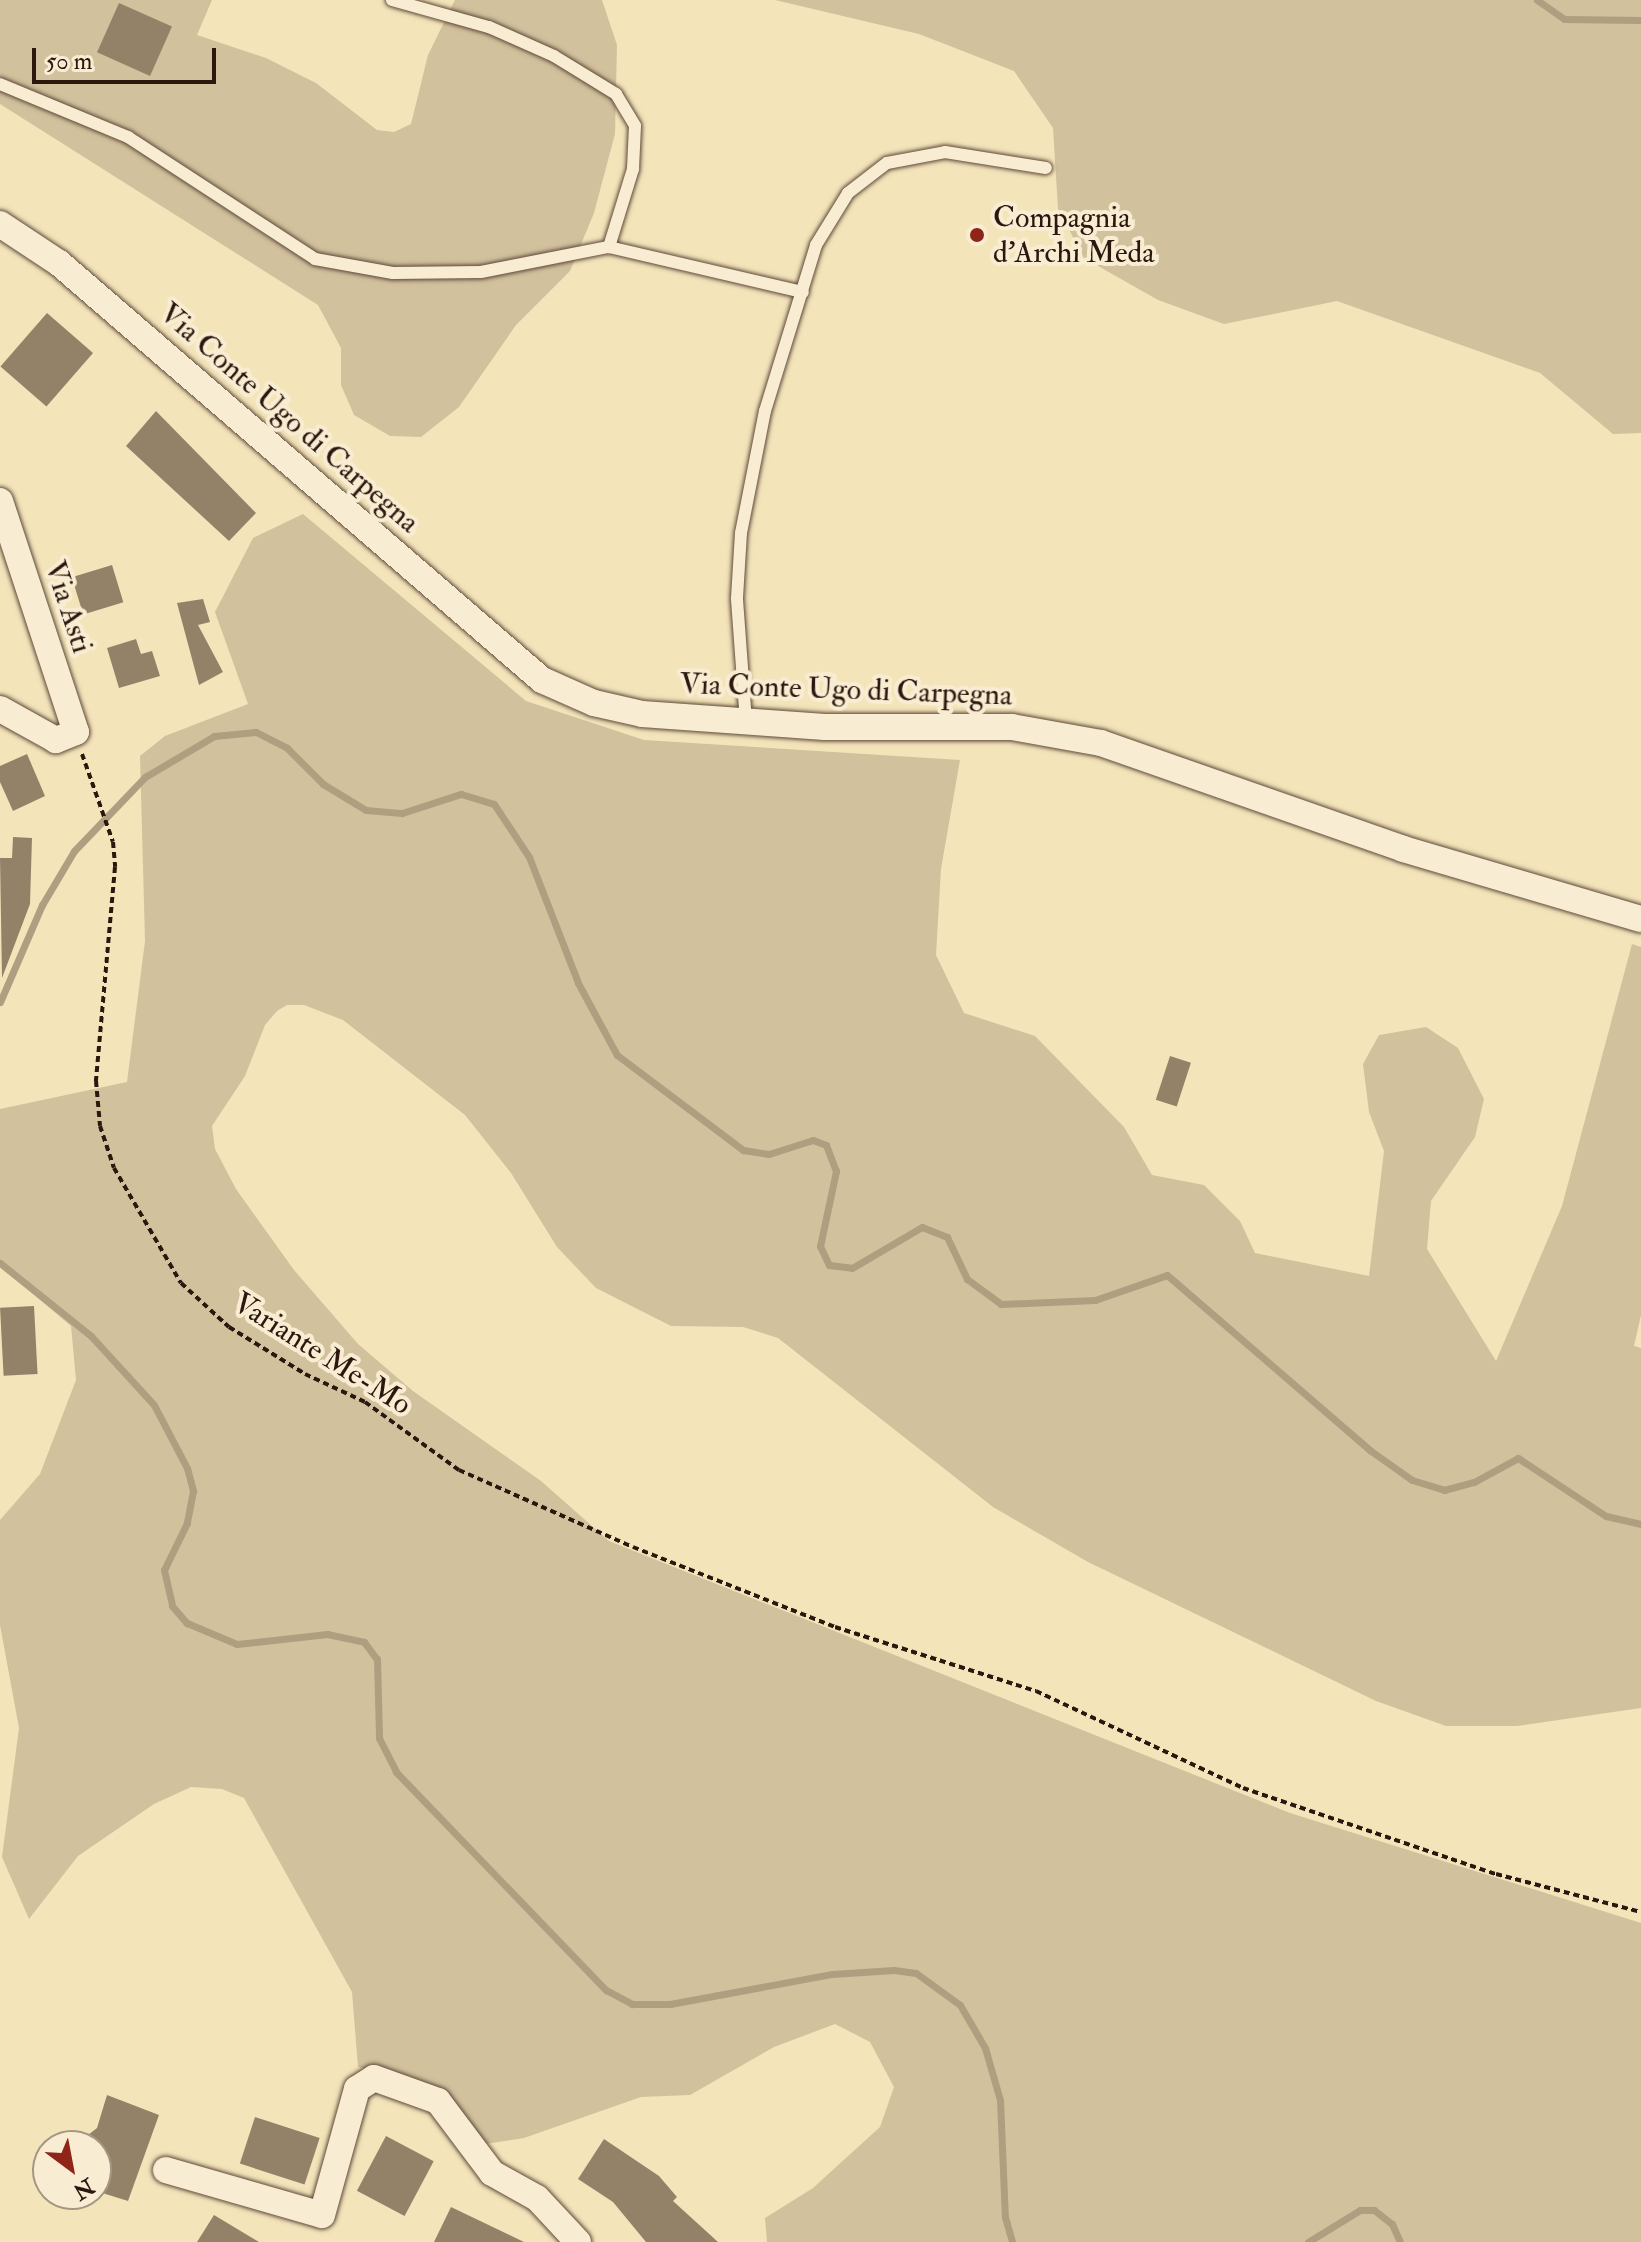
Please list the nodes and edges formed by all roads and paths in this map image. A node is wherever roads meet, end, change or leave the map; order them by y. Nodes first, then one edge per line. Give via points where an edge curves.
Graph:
1 (392, 0) edge
2 (0, 84) edge
3 (1046, 168) dead end
4 (0, 224) edge
5 (609, 247) junction
6 (803, 292) junction
7 (0, 501) edge
8 (0, 709) edge
9 (746, 722) junction
10 (76, 732) junction
11 (1641, 919) edge
12 (1641, 1912) edge
13 (166, 2170) dead end
14 (578, 2242) edge

1 - 5 lane via 489,27 554,56 616,94 635,126 633,169
2 - 5 lane via 128,137 315,259 393,273 481,272
3 - 6 lane via 945,152 887,163 848,193 816,245
4 - 9 street, Via Conte Ugo di Carpegna via 59,263 542,680 594,703 642,714
5 - 6 lane
6 - 9 lane via 765,411 741,533 737,598
7 - 10 street, Via Asti
8 - 10 street via 56,740
9 - 11 street, Via Conte Ugo di Carpegna via 1012,727 1101,743 1403,849
10 - 12 path, Variante Me-Mo via 109,830 115,867 96,1081 100,1126 114,1168 181,1283 229,1327 305,1374 365,1402 459,1470 540,1509 835,1627 1036,1691 1243,1788 1496,1874
13 - 14 street via 322,2215 357,2089 374,2078 438,2101 492,2173 537,2198

